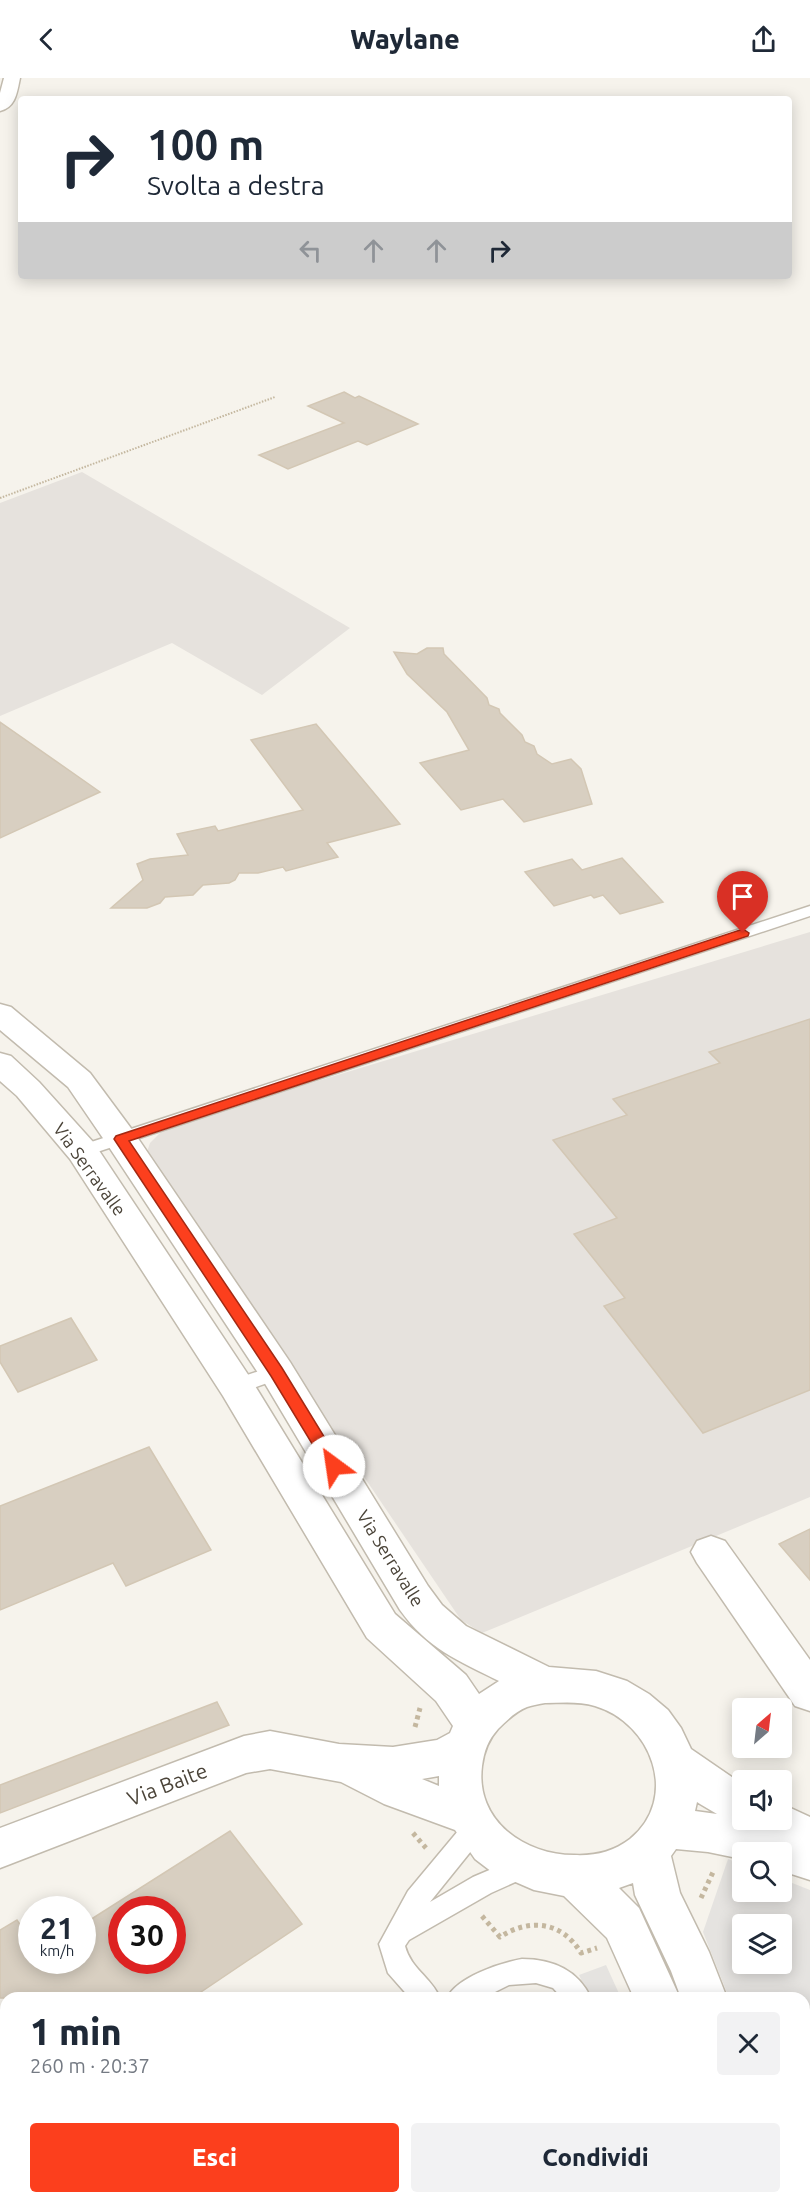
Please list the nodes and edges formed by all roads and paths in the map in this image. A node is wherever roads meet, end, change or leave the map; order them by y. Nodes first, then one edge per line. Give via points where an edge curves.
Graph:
1 (12, 78) edge
2 (0, 106) edge
3 (275, 397) dead end
4 (0, 498) edge
5 (810, 911) edge
6 (0, 1014) edge
7 (0, 1063) edge
8 (121, 1139) junction
9 (82, 1151) junction
10 (277, 1372) junction
11 (236, 1386) junction
12 (711, 1552) dead end
13 (440, 1679) junction
14 (545, 1685) junction
15 (810, 1693) edge
16 (470, 1735) junction
17 (675, 1762) junction
18 (402, 1777) junction
19 (732, 1800) edge
20 (472, 1822) junction
21 (792, 1829) edge
22 (810, 1838) edge
23 (658, 1840) junction
24 (0, 1848) edge
25 (810, 1860) edge
26 (523, 1866) junction
27 (442, 1868) junction
28 (576, 1877) junction
29 (464, 1895) junction
30 (400, 1932) junction
31 (630, 1938) junction
32 (422, 1992) edge
33 (472, 1992) edge
34 (573, 1992) edge
35 (654, 1992) edge
36 (702, 1992) edge

1 - 2 street via 6,101
3 - 4 path
5 - 8 lane
6 - 8 street, Via Serravalle via 79,1080
7 - 9 street, Via Serravalle
8 - 9 lane
8 - 10 street, Via Serravalle
9 - 11 street, Via Serravalle
10 - 11 lane
10 - 14 street, Via Serravalle via 428,1617 452,1638
11 - 13 street, Via Serravalle via 381,1626
12 - 15 street
13 - 16 street, Via Serravalle via 451,1688
13 - 18 path via 425,1691
14 - 16 street via 518,1692 495,1706
14 - 17 street via 578,1685 611,1693 639,1710 662,1733
16 - 18 street via 443,1757
16 - 20 street via 459,1769 460,1793
17 - 19 street
17 - 23 street via 679,1784 676,1807
18 - 20 street, Via Baite
18 - 24 street, Via Baite via 270,1750 244,1755
18 - 27 path via 394,1810
20 - 26 street via 496,1849
20 - 27 lane
21 - 22 street
23 - 25 street via 708,1832
23 - 28 street via 627,1865 603,1874
23 - 36 street via 658,1895
26 - 28 street
26 - 29 lane
27 - 30 lane via 417,1899
28 - 31 street via 623,1923
29 - 30 lane
29 - 31 path via 500,1937 531,1924 566,1936 578,1945 581,1953
30 - 32 lane via 392,1944 397,1965
31 - 35 street
33 - 34 lane via 506,1974 535,1971 563,1981

